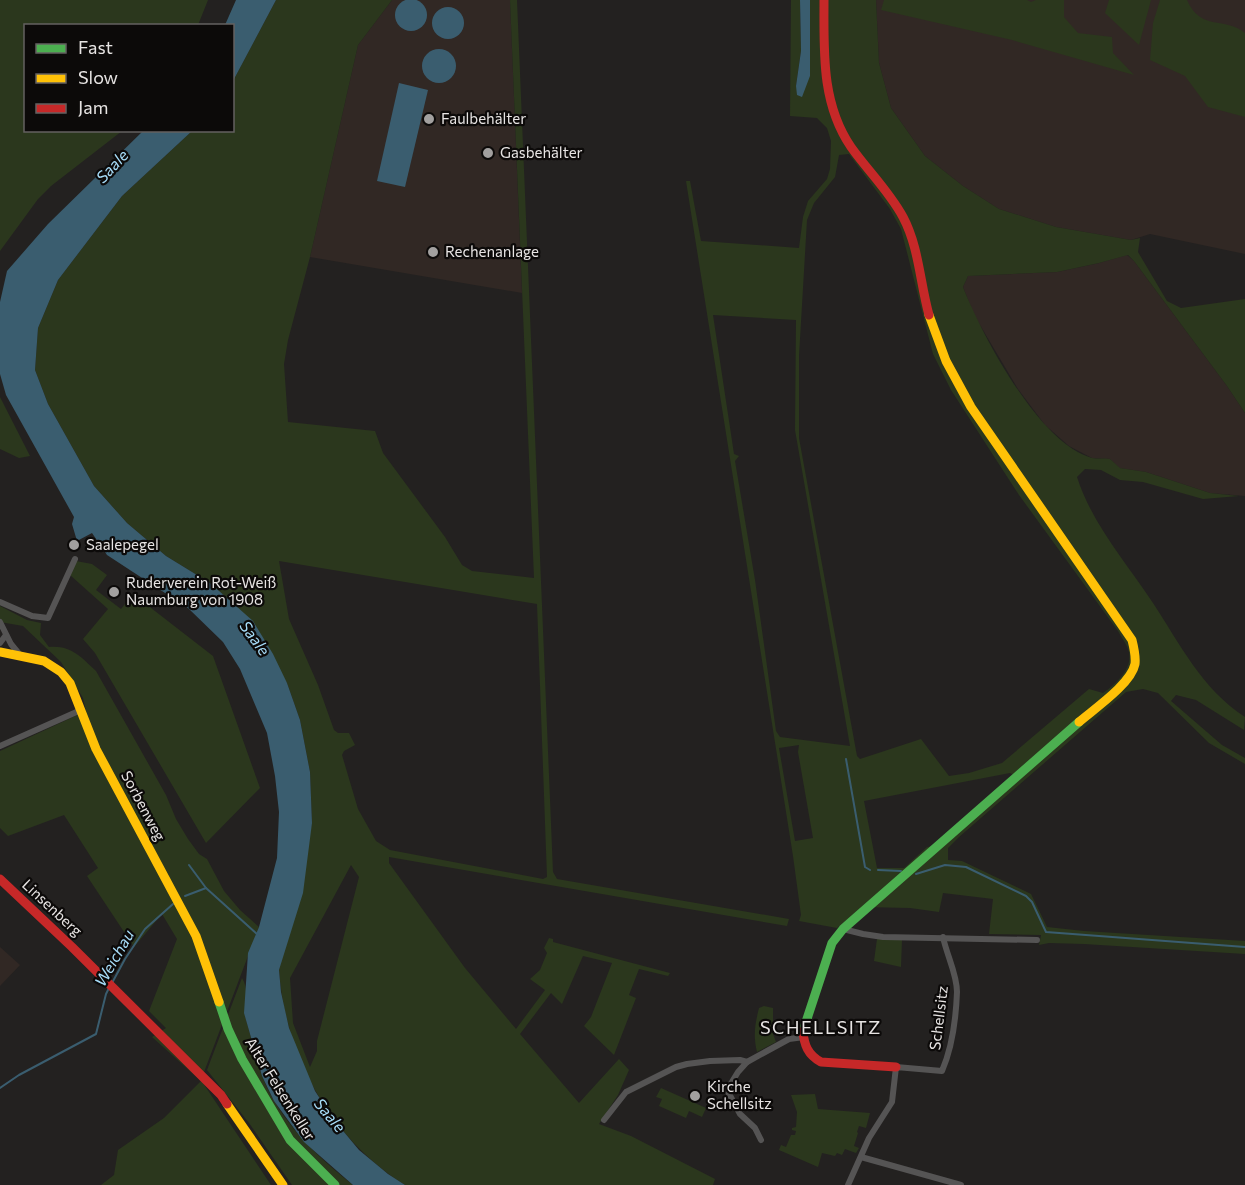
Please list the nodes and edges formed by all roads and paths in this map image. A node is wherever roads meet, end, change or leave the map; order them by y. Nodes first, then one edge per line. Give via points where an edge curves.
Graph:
1 (824, 0) edge
2 (75, 558) dead end
3 (0, 602) edge
4 (0, 622) edge
5 (6, 635) junction
6 (0, 643) edge
7 (0, 652) edge
8 (20, 655) junction
9 (81, 710) junction
10 (0, 746) edge
11 (0, 879) edge
12 (843, 929) junction
13 (944, 937) junction
14 (1037, 939) dead end
15 (217, 997) joint
16 (804, 1037) junction
17 (747, 1062) junction
18 (896, 1067) junction
19 (604, 1120) dead end
20 (761, 1140) dead end
21 (861, 1157) junction
22 (283, 1185) edge
23 (335, 1185) edge
24 (848, 1185) edge
25 (961, 1185) edge

1 - 12 street via 823,52 835,119 903,218 912,239 934,333 947,363 978,419 1132,640 1137,654 1132,675 1116,690
2 - 3 street via 48,618 32,616
4 - 5 street
5 - 6 street
5 - 8 street
7 - 8 street, Sorbenweg
8 - 9 street, Sorbenweg via 44,661 61,672
9 - 10 street
9 - 15 street, Sorbenweg via 96,748 196,936
11 - 22 street, Linsenberg via 221,1095
12 - 13 street via 883,937
12 - 16 street via 832,943
13 - 14 street
13 - 18 street, Schellsitz via 957,982 945,1063 942,1071
15 - 23 street, Alter Felsenkeller via 234,1045 275,1116 303,1155
16 - 17 street via 789,1039
16 - 18 street via 813,1057 821,1062
17 - 19 street via 710,1061 675,1067 626,1092
17 - 20 street via 727,1090
18 - 21 street via 892,1102
21 - 24 street
21 - 25 street

